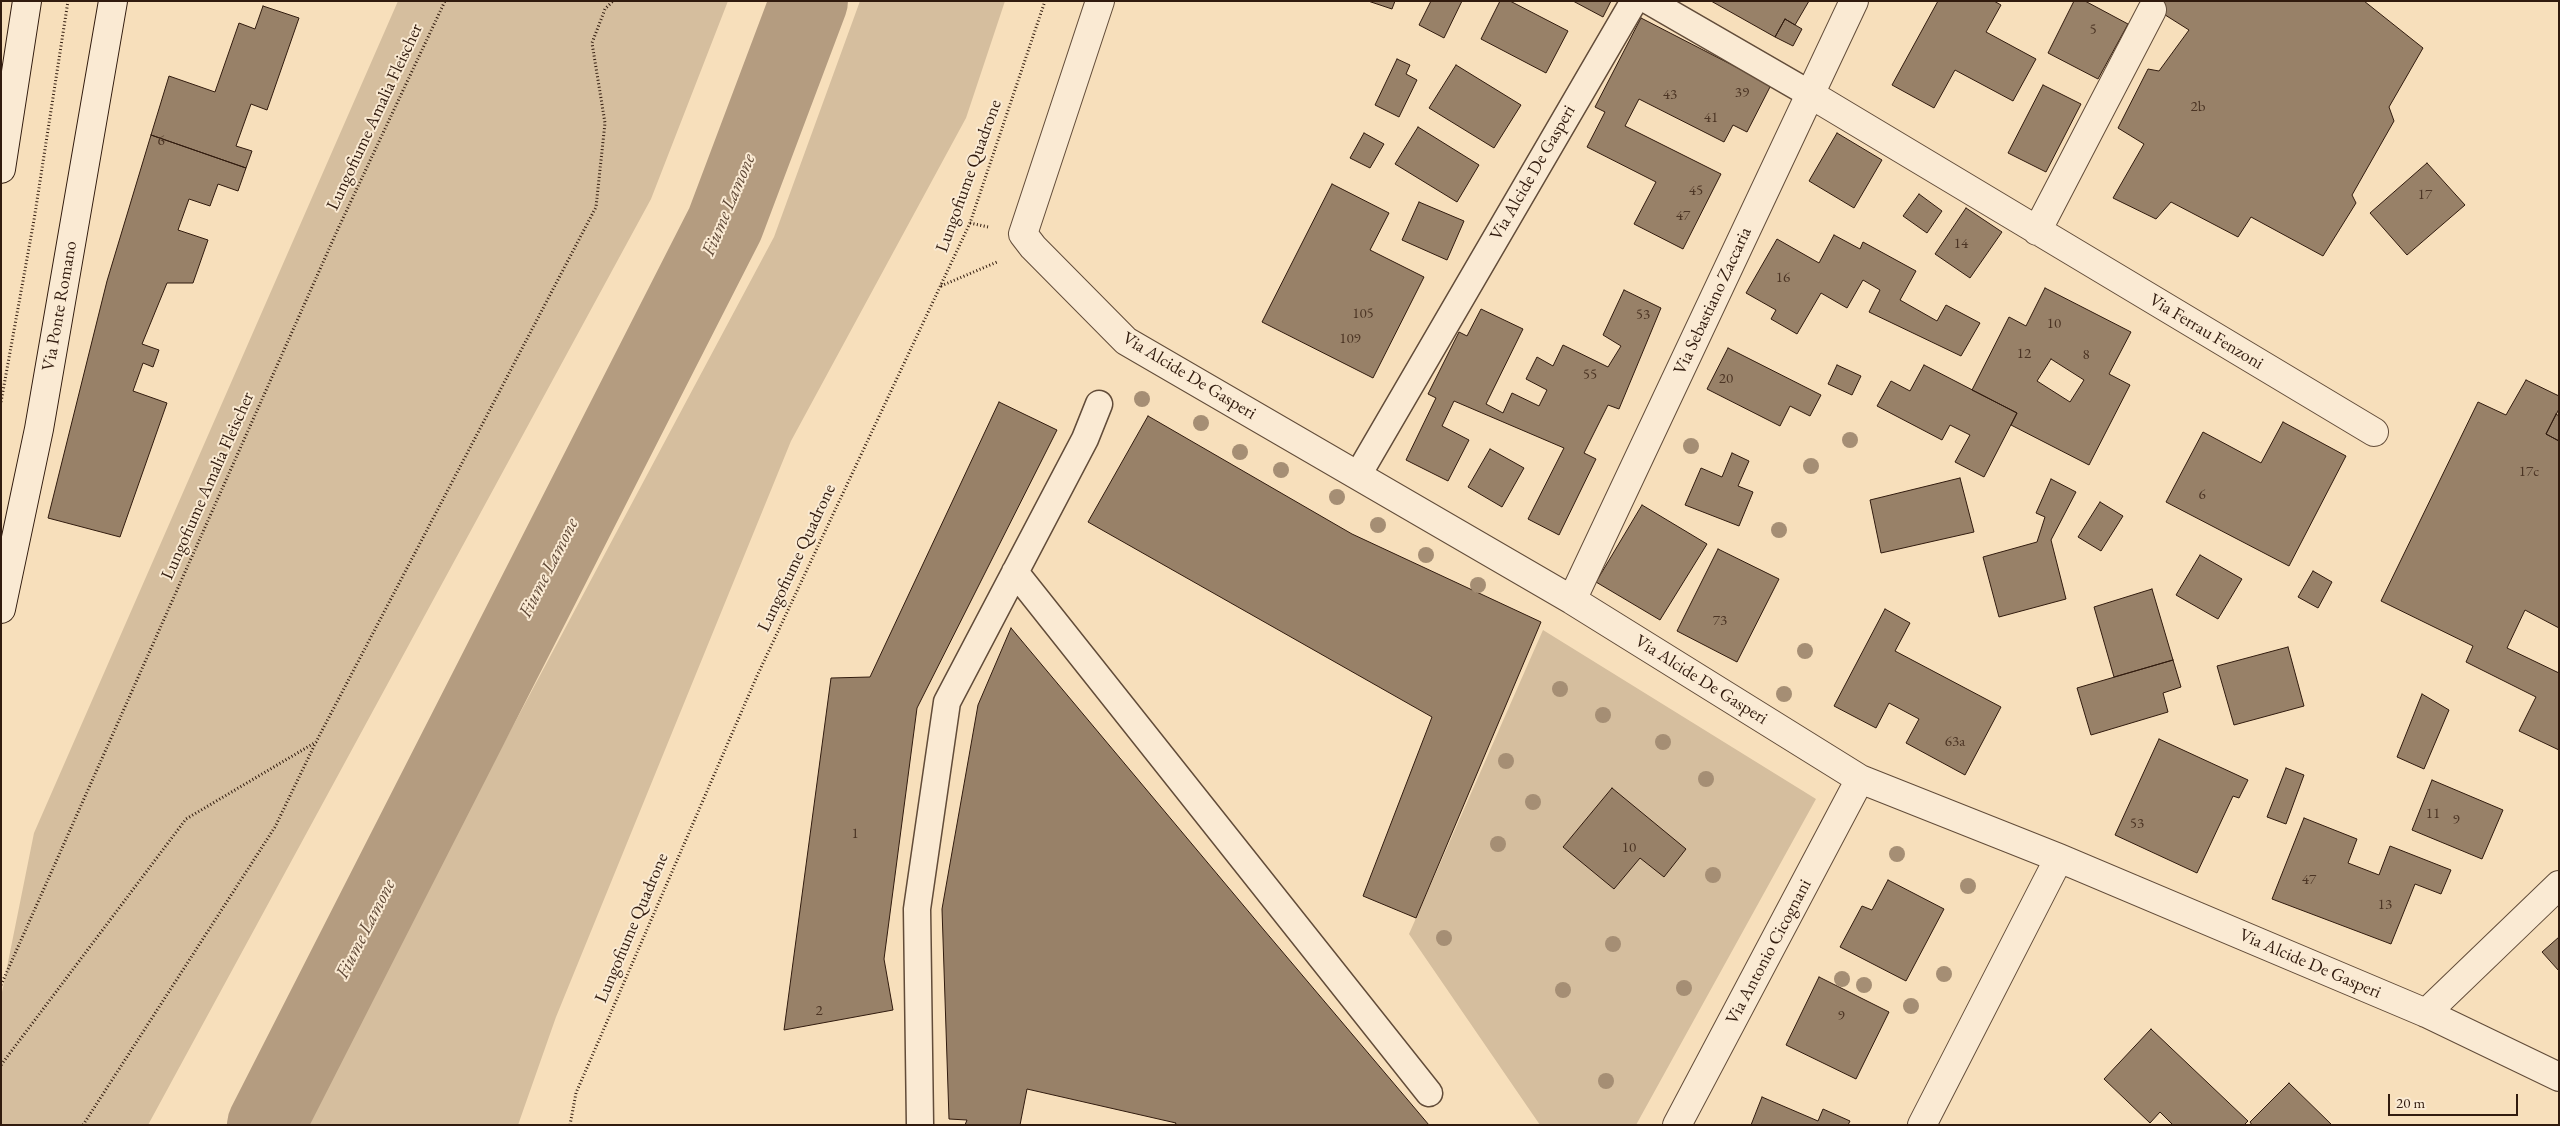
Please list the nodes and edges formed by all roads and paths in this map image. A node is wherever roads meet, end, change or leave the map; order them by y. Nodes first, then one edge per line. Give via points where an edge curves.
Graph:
1 (27, 1) edge
2 (68, 1) edge
3 (113, 1) edge
4 (445, 1) edge
5 (613, 1) edge
6 (1046, 1) edge
7 (1100, 1) edge
8 (1634, 1) edge
9 (1649, 1) edge
10 (1854, 1) edge
11 (2152, 10) dead end
12 (1810, 94) junction
13 (1, 170) edge
14 (2037, 231) junction
15 (1028, 240) junction
16 (940, 286) junction
17 (1, 402) edge
18 (1099, 404) dead end
19 (2374, 432) dead end
20 (1358, 475) junction
21 (1015, 572) junction
22 (1572, 600) junction
23 (1, 609) edge
24 (316, 742) junction
25 (1860, 779) junction
26 (2059, 858) junction
27 (2559, 884) edge
28 (1, 985) edge
29 (2426, 1013) junction
30 (1, 1065) edge
31 (2559, 1077) edge
32 (1428, 1093) dead end
33 (83, 1125) edge
34 (570, 1125) edge
35 (920, 1125) edge
36 (1677, 1125) edge
37 (1922, 1125) edge

1 - 13 street
2 - 17 path via 34,220
3 - 23 street, Via Ponte Romano via 39,429
4 - 28 path, Lungofiume Amalia Fleischer via 332,240
5 - 24 path via 605,9 592,43 605,123 596,207
6 - 16 path, Lungofiume Quadrone via 970,224
7 - 15 street
8 - 20 lane, Via Alcide De Gasperi
9 - 12 lane
10 - 12 street, Via Sebastiano Zaccaria
11 - 14 street
12 - 14 street, Via Ferrau Fenzoni
12 - 22 street, Via Sebastiano Zaccaria
14 - 19 street, Via Ferrau Fenzoni
15 - 16 path
15 - 20 street, Via Alcide De Gasperi via 1126,341
16 - 34 path, Lungofiume Quadrone via 757,676 576,1093
18 - 21 lane via 1085,440
20 - 22 street, Via Alcide De Gasperi
21 - 32 lane
21 - 35 lane via 947,702 917,909
22 - 25 street, Via Alcide De Gasperi
24 - 30 path via 186,819
24 - 33 path via 275,827
25 - 26 street, Via Alcide De Gasperi
25 - 36 street, Via Antonio Cicognani
26 - 29 street, Via Alcide De Gasperi
26 - 37 street
27 - 29 street
29 - 31 street, Via Alcide De Gasperi

